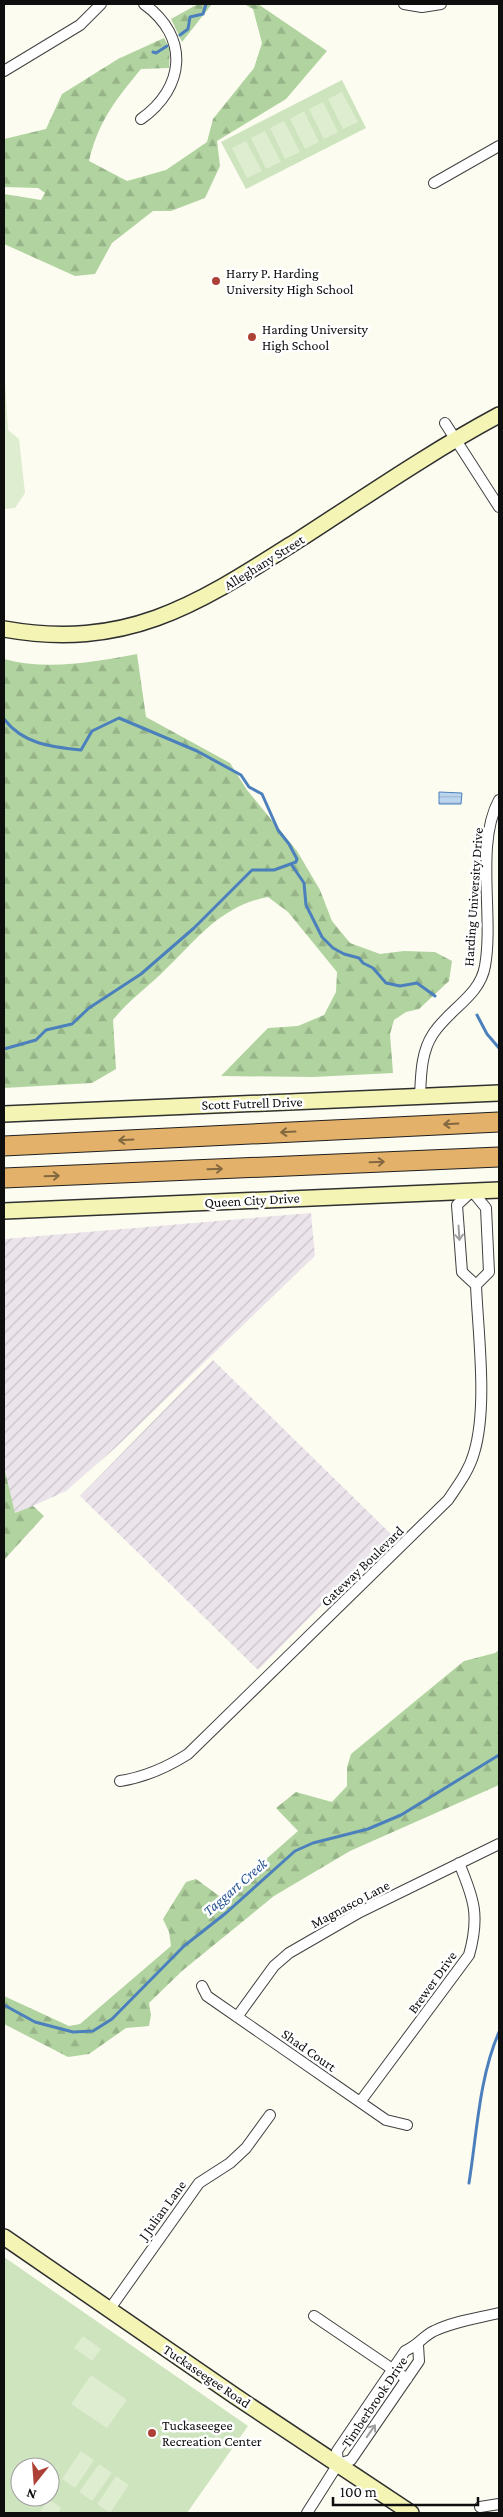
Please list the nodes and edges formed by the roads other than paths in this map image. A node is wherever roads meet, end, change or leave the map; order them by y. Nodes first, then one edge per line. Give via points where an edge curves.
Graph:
1 (101, 4) edge
2 (144, 4) edge
3 (404, 4) edge
4 (441, 4) edge
5 (4, 71) edge
6 (140, 119) dead end
7 (499, 146) edge
8 (434, 183) dead end
9 (499, 414) edge
10 (445, 423) dead end
11 (456, 438) junction
12 (499, 507) edge
13 (4, 629) edge
14 (499, 800) edge
15 (499, 1093) edge
16 (420, 1096) junction
17 (4, 1114) edge
18 (499, 1122) edge
19 (4, 1146) edge
20 (499, 1157) edge
21 (4, 1178) edge
22 (499, 1190) edge
23 (472, 1191) junction
24 (4, 1210) edge
25 (476, 1285) junction
26 (120, 1781) dead end
27 (499, 1844) edge
28 (459, 1863) junction
29 (202, 1986) dead end
30 (237, 2017) junction
31 (360, 2102) junction
32 (270, 2115) dead end
33 (407, 2125) dead end
34 (4, 2236) edge
35 (109, 2310) junction
36 (499, 2313) edge
37 (314, 2316) dead end
38 (418, 2345) junction
39 (392, 2370) junction
40 (407, 2379) junction
41 (338, 2464) junction
42 (499, 2504) edge
43 (480, 2507) dead end
44 (306, 2513) edge
45 (411, 2513) edge

1 - 5 street via 80,25
2 - 6 street via 161,19 172,36 177,63 170,90
3 - 4 street via 422,8
7 - 8 street
9 - 11 street, Alleghany Street
10 - 11 street
11 - 12 street
11 - 13 street, Alleghany Street via 228,585 173,613 123,628 78,634 40,634
14 - 16 street, Harding University Drive via 488,835 485,967 472,993 432,1035 424,1056
15 - 16 street, Scott Futrell Drive
16 - 17 street, Scott Futrell Drive
18 -> 19 highway
21 -> 20 highway
22 - 23 street, Queen City Drive
23 - 24 street, Queen City Drive
23 - 25 street via 486,1208 489,1272
23 -> 25 street via 457,1205 462,1272
25 - 26 street, Gateway Boulevard via 481,1406 479,1432 466,1472 448,1500 188,1754 159,1771
27 - 28 street, Magnasco Lane
28 - 30 street, Magnasco Lane via 360,1912 289,1953 274,1966
28 - 31 street, Brewer Drive via 476,1910 469,1955
29 - 30 street, Shad Court via 207,1996
30 - 31 street, Shad Court
31 - 33 street, Shad Court via 386,2120
32 - 35 street, J Julian Lane via 246,2148 230,2163 198,2183
34 - 35 street, Tuckaseegee Road
35 - 41 street, Tuckaseegee Road
36 - 38 street, Timberbrook Drive via 433,2331
37 - 39 street
38 - 39 street, Timberbrook Drive via 405,2351
38 - 40 street, Timberbrook Drive via 419,2361
39 - 40 street
39 - 41 street, Timberbrook Drive via 336,2451
41 -> 40 street, Timberbrook Drive via 351,2460
41 - 44 street, Timberbrook Drive
41 - 45 street, Tuckaseegee Road
42 - 43 street

